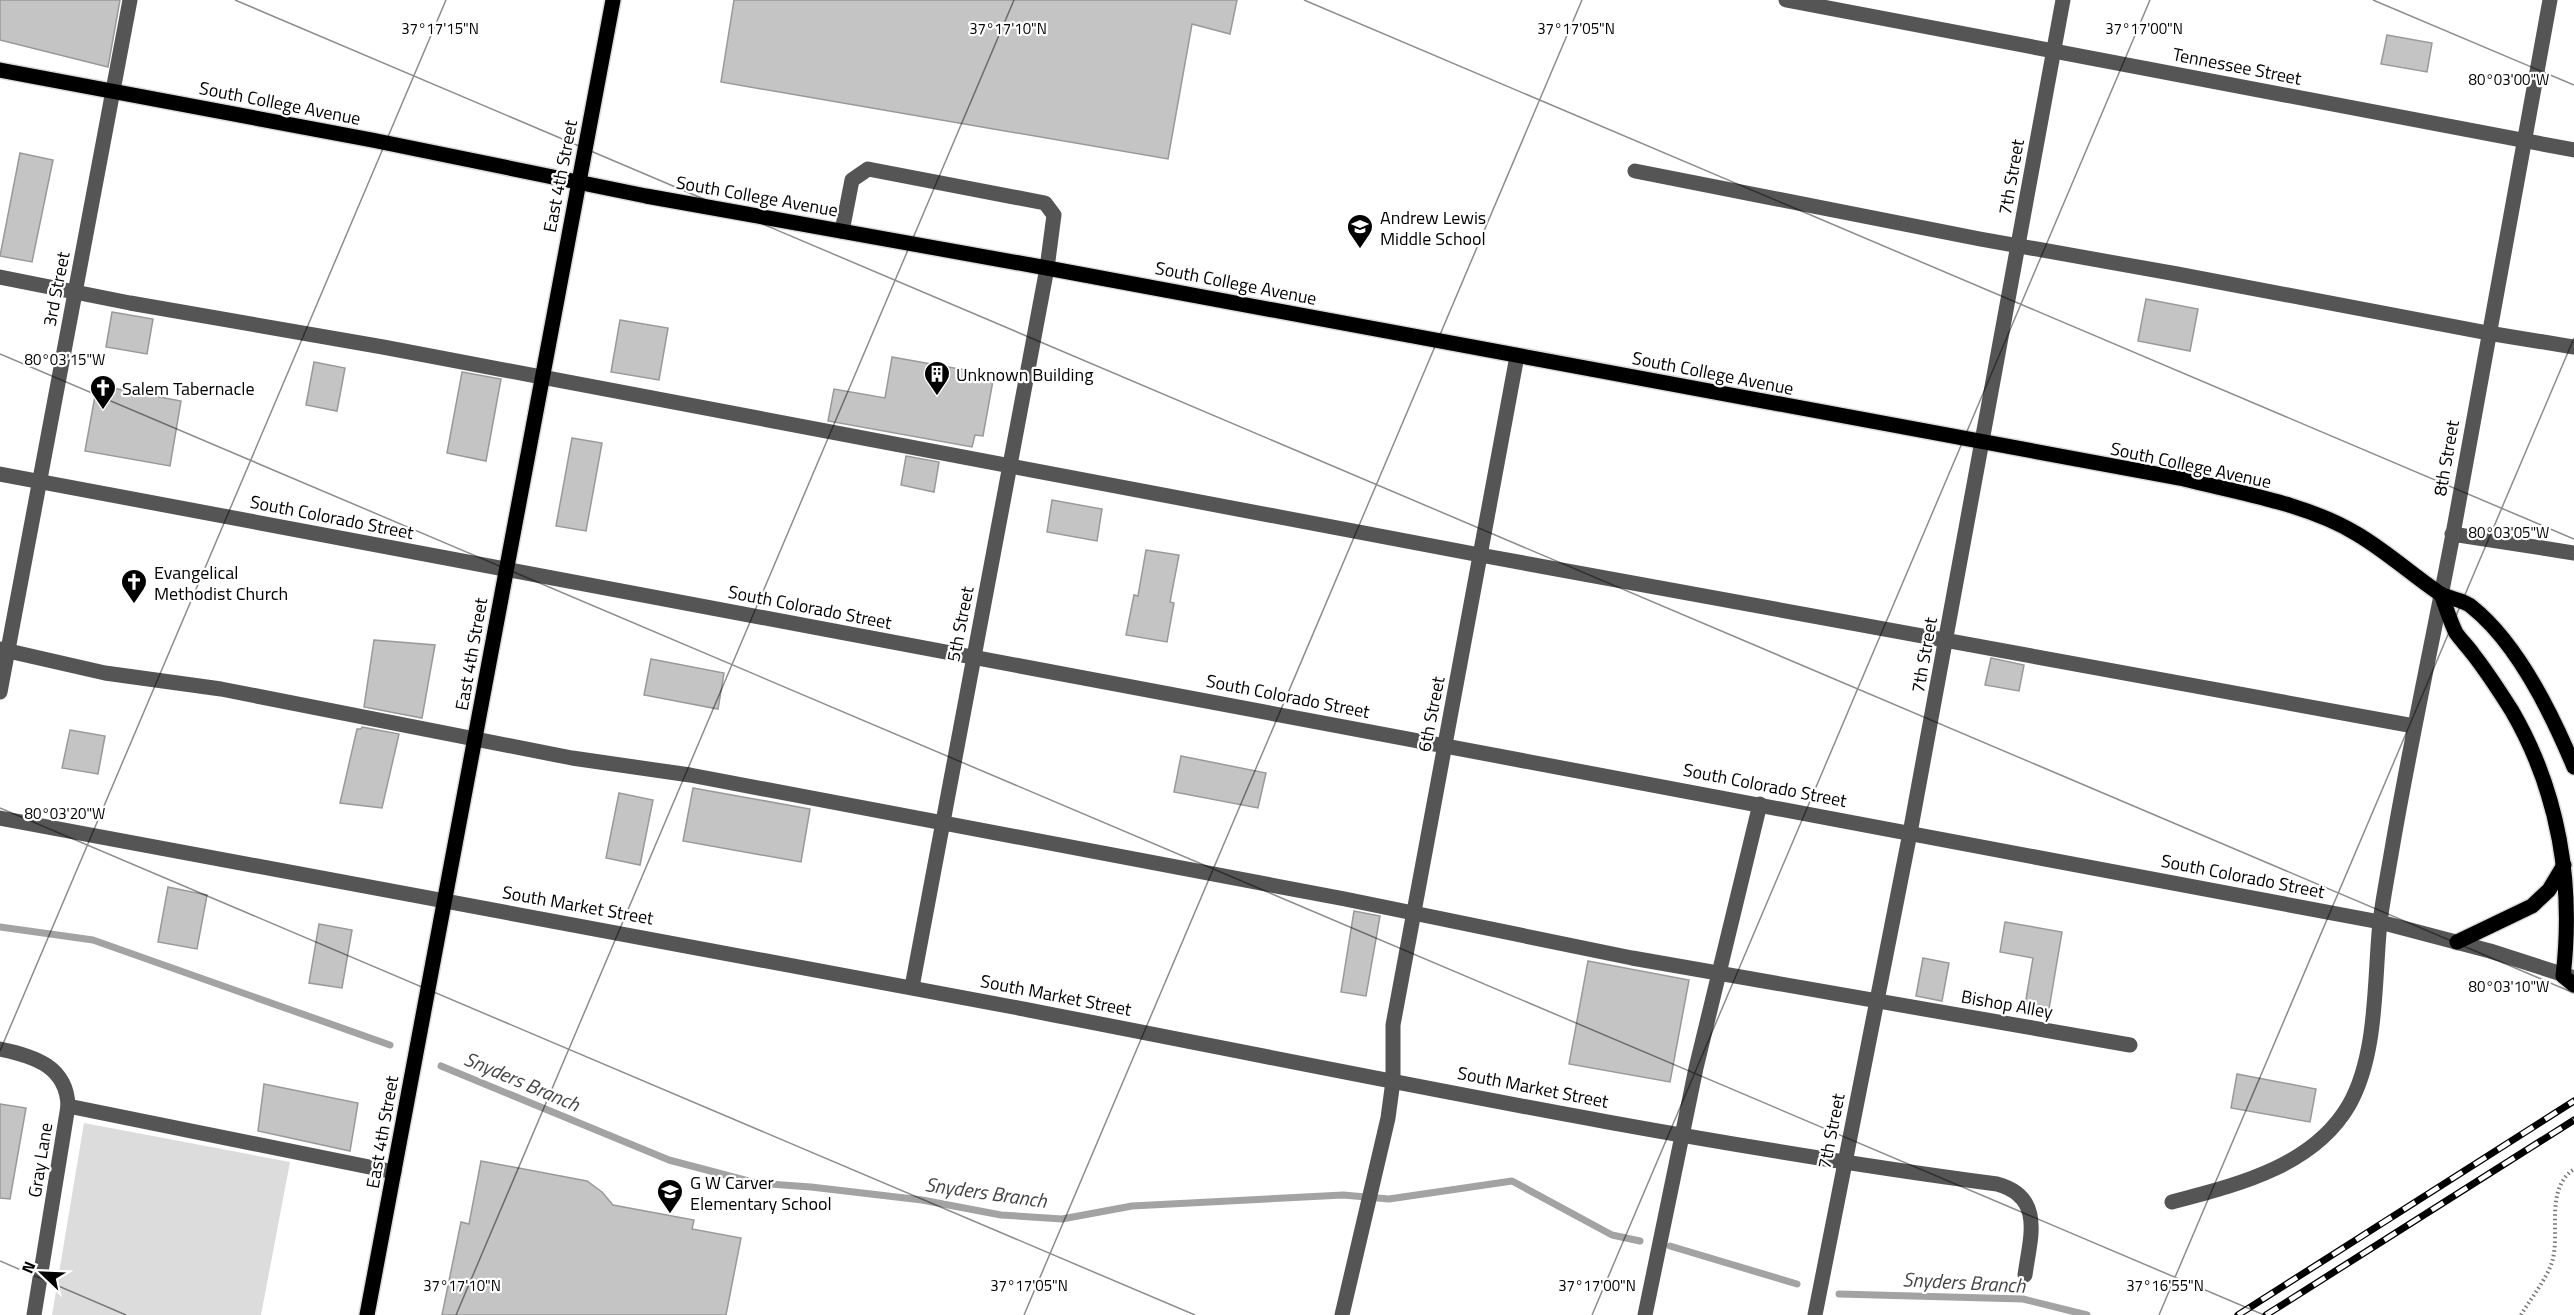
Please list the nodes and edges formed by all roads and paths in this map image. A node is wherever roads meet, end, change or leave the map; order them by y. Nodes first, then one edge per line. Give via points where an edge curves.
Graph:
1 (130, 0) edge
2 (613, 0) edge
3 (1786, 0) edge
4 (2063, 0) edge
5 (2550, 0) edge
6 (2054, 51) junction
7 (0, 70) edge
8 (114, 91) junction
9 (2523, 141) junction
10 (2574, 150) edge
11 (1635, 171) dead end
12 (579, 182) junction
13 (842, 231) junction
14 (2018, 246) junction
15 (1047, 268) junction
16 (0, 277) edge
17 (75, 292) junction
18 (2488, 333) junction
19 (2574, 346) edge
20 (1517, 356) junction
21 (542, 378) junction
22 (1982, 443) junction
23 (1010, 466) junction
24 (0, 474) edge
25 (38, 481) junction
26 (2452, 534) junction
27 (2574, 553) edge
28 (1480, 555) junction
29 (506, 569) junction
30 (2440, 594) junction
31 (1946, 641) junction
32 (4, 650) edge
33 (974, 657) junction
34 (0, 693) edge
35 (2414, 726) junction
36 (475, 739) junction
37 (1444, 746) junction
38 (2574, 767) edge
39 (1760, 804) junction
40 (0, 818) edge
41 (943, 823) junction
42 (1910, 833) junction
43 (2564, 865) junction
44 (444, 900) junction
45 (1414, 913) junction
46 (2380, 922) junction
47 (2457, 942) junction
48 (1719, 973) junction
49 (2570, 980) edge
50 (912, 987) junction
51 (1876, 1001) junction
52 (2130, 1046) dead end
53 (2, 1049) edge
54 (1393, 1081) junction
55 (68, 1106) junction
56 (1682, 1135) junction
57 (1844, 1164) junction
58 (2574, 1169) edge
59 (394, 1172) junction
60 (2172, 1202) dead end
61 (2025, 1275) dead end
62 (34, 1315) edge
63 (367, 1315) edge
64 (1342, 1315) edge
65 (1645, 1315) edge
66 (1815, 1315) edge
67 (2521, 1315) edge

1 - 8 street, 3rd Street
2 - 12 main road, East 4th Street
3 - 6 street, Tennessee Street
4 - 6 street, 7th Street
5 - 9 street, 8th Street
6 - 9 street, Tennessee Street
6 - 14 street, 7th Street
7 - 8 main road, South College Avenue
8 - 12 main road, South College Avenue
8 - 17 street, 3rd Street
9 - 10 street, Tennessee Street
9 - 18 street, 8th Street
11 - 14 street
12 - 13 main road, South College Avenue
12 - 21 main road, East 4th Street
13 - 15 main road, South College Avenue
13 - 15 street, 5th Street via 852,180 868,169 1045,203 1054,215
14 - 18 street
14 - 22 street, 7th Street
15 - 20 main road, South College Avenue
15 - 23 street, 5th Street
16 - 17 street
17 - 21 street
17 - 25 street, 3rd Street
18 - 19 street
18 - 26 street, 8th Street
20 - 22 main road, South College Avenue
20 - 28 street, 6th Street
21 - 23 street
21 - 29 main road, East 4th Street
22 - 30 main road, South College Avenue via 2184,479 2322,517 2356,533
22 - 31 street, 7th Street
23 - 28 street
23 - 33 street, 5th Street
24 - 25 street, South Colorado Street
25 - 29 street, South Colorado Street
25 - 32 street, 3rd Street
26 - 27 street
26 - 30 street, 8th Street
28 - 31 street
28 - 37 street, 6th Street
29 - 33 street, South Colorado Street
29 - 36 main road, East 4th Street
30 - 35 street, 8th Street
30 - 38 main road via 2471,605 2501,639 2538,692
30 - 43 main road via 2457,633 2529,743 2547,786
31 - 35 street
31 - 42 street, 7th Street
32 - 34 street, 3rd Street
32 - 36 street, Bishop Alley via 105,673 221,689
33 - 37 street, South Colorado Street
33 - 41 street, 5th Street
35 - 46 street, 8th Street
36 - 41 street, Bishop Alley
36 - 44 main road, East 4th Street
37 - 39 street, South Colorado Street
37 - 45 street, 6th Street
39 - 42 street, South Colorado Street
39 - 48 street
40 - 44 street, South Market Street
41 - 45 street, Bishop Alley
41 - 50 street, 5th Street
42 - 46 street, South Colorado Street
42 - 51 street, 7th Street
43 - 47 main road via 2549,890 2532,906
43 - 49 main road
44 - 50 street, South Market Street
44 - 59 main road, East 4th Street
45 - 48 street, Bishop Alley
45 - 54 street, 6th Street via 1393,1025
46 - 47 street, South Colorado Street
46 - 60 street, 8th Street via 2367,1054 2348,1107 2327,1134 2301,1155 2258,1176
47 - 49 street, South Colorado Street
48 - 51 street, Bishop Alley
48 - 56 street
50 - 54 street, South Market Street
51 - 52 street, Bishop Alley
51 - 57 street, 7th Street
53 - 55 street, Gray Lane via 56,1071 68,1091
54 - 56 street, South Market Street
54 - 64 street, 6th Street
55 - 59 street
55 - 62 street, Gray Lane
56 - 57 street, South Market Street
56 - 65 street
57 - 61 street, South Market Street via 2008,1187 2029,1207 2032,1222
57 - 66 street, 7th Street
58 - 67 path via 2555,1200 2556,1236 2550,1268
59 - 63 main road, East 4th Street

